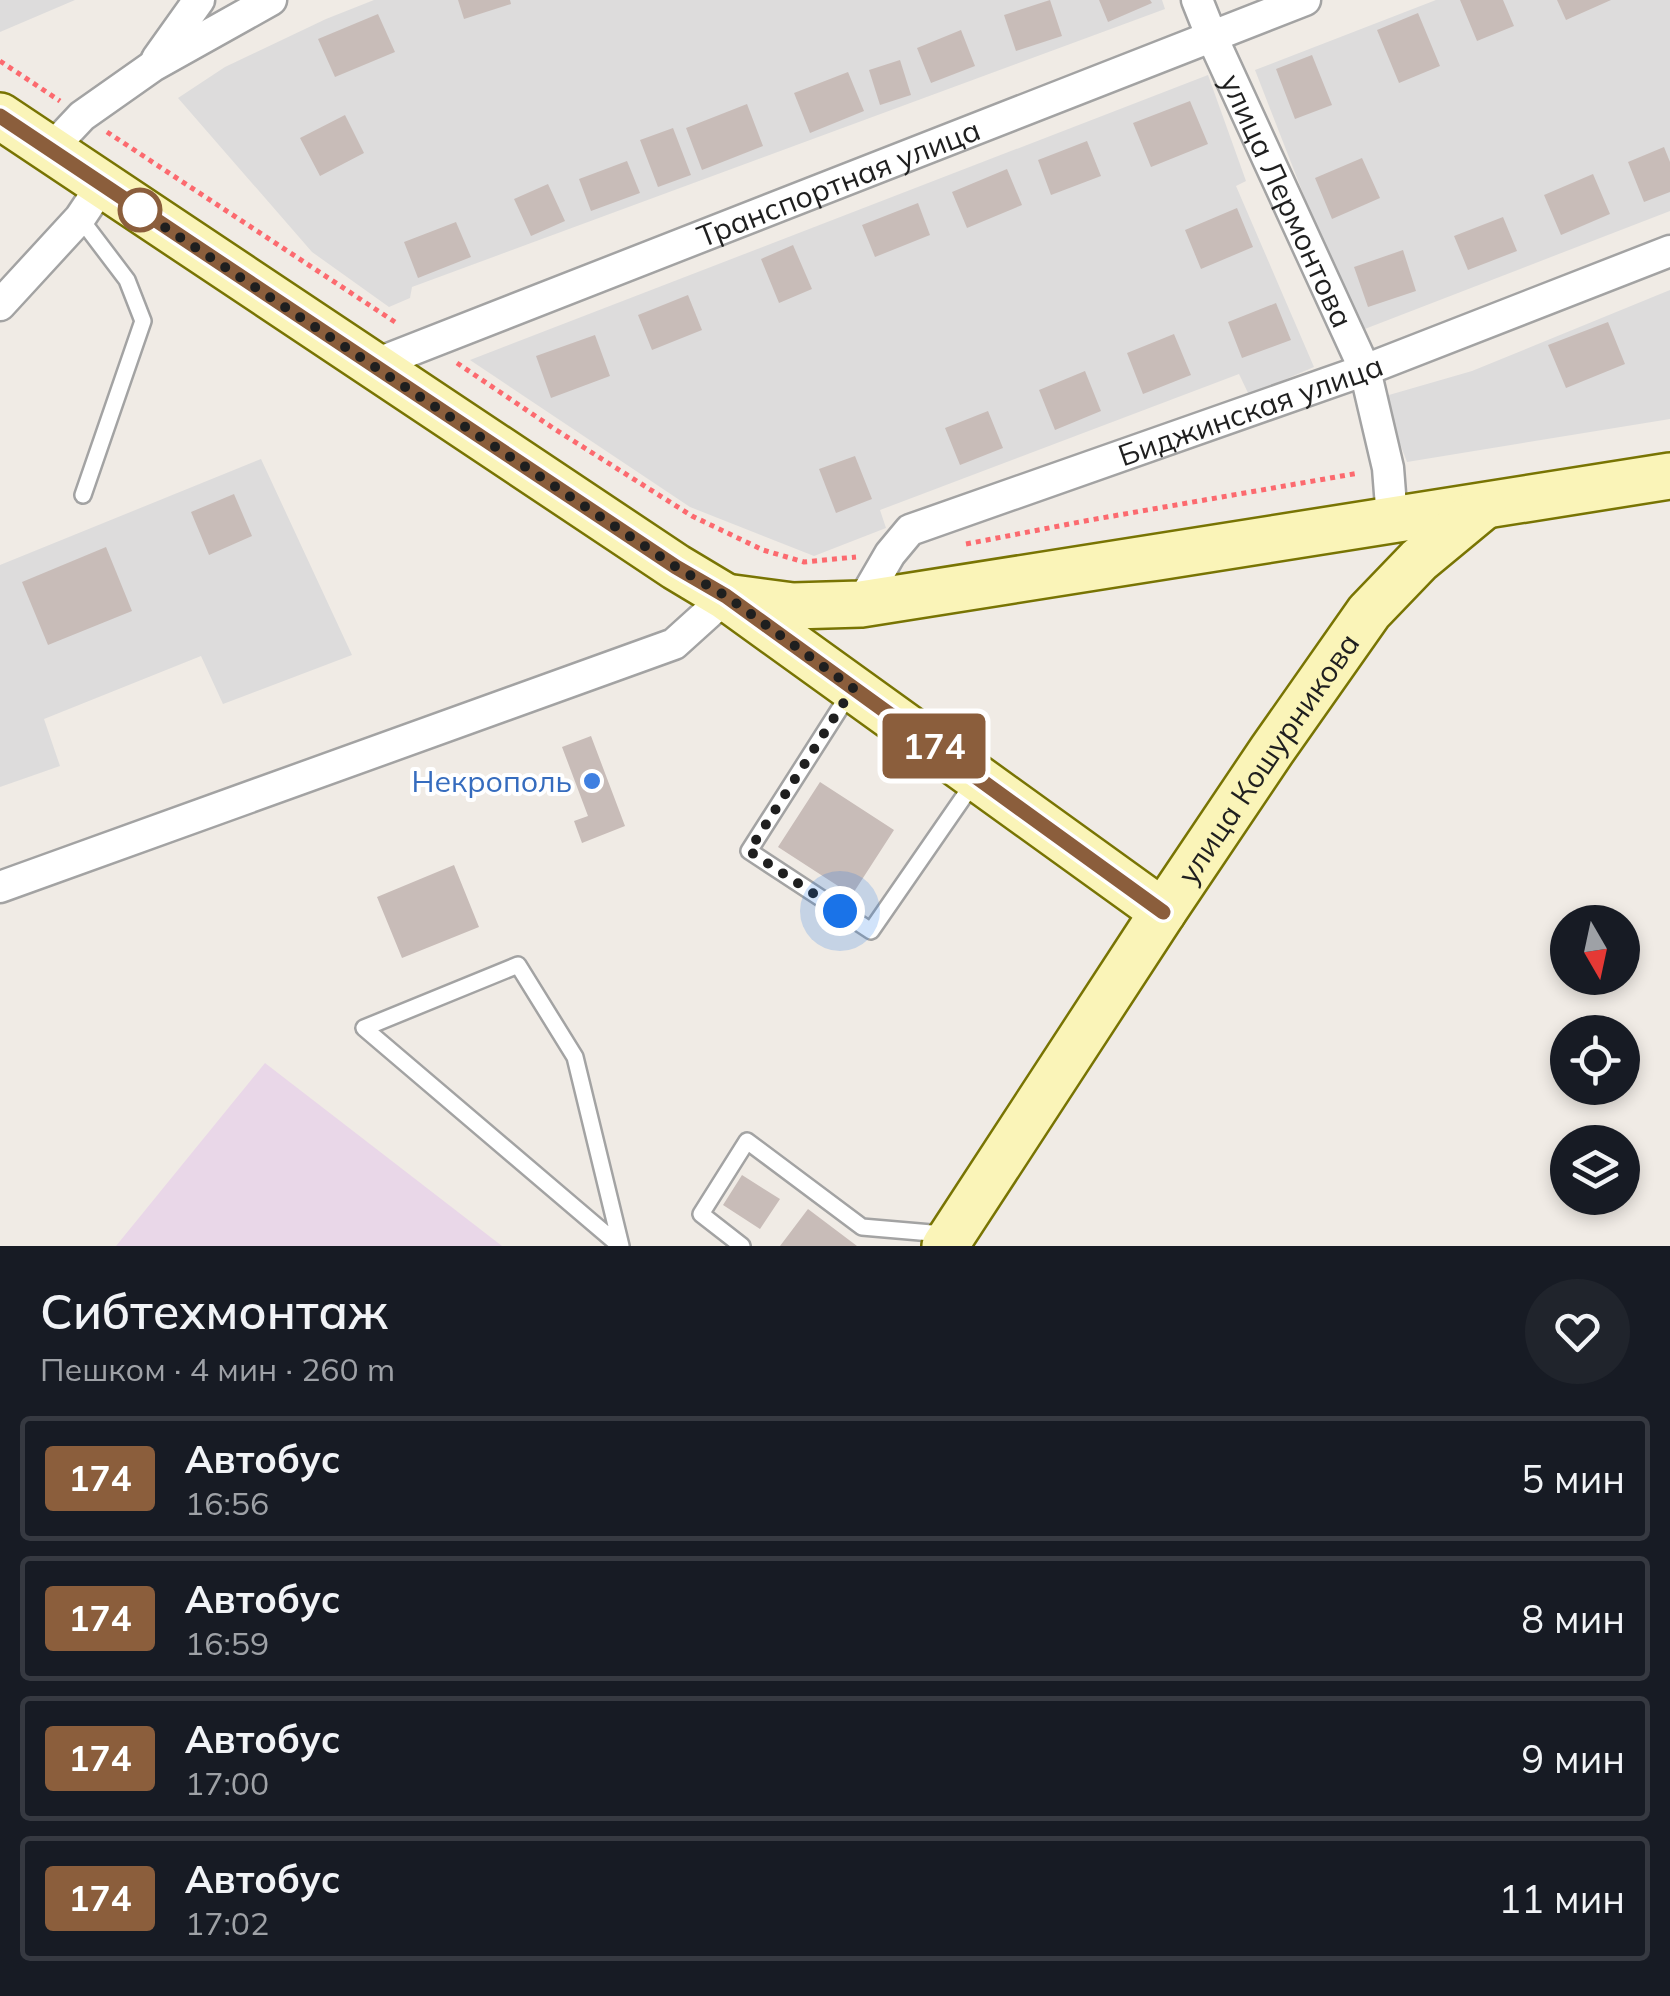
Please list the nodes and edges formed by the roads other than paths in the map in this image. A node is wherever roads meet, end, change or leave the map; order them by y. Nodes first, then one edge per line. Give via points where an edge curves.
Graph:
1 (199, 0) edge
2 (271, 0) edge
3 (1197, 0) edge
4 (1306, 0) edge
5 (1212, 36) junction
6 (153, 66) junction
7 (0, 116) edge
8 (50, 150) junction
9 (91, 202) junction
10 (1670, 252) edge
11 (0, 305) edge
12 (373, 365) junction
13 (1365, 370) junction
14 (1670, 476) edge
15 (83, 495) dead end
16 (1484, 506) junction
17 (1392, 519) junction
18 (726, 596) junction
19 (860, 604) junction
20 (853, 688) junction
21 (977, 777) junction
22 (0, 887) edge
23 (1163, 912) junction
24 (948, 1240) edge
25 (620, 1246) edge
26 (742, 1246) edge

1 - 6 street
2 - 6 street
3 - 5 street, улица Лермонтова
4 - 5 street, Транспортная улица
5 - 12 street, Транспортная улица
5 - 13 street, улица Лермонтова
6 - 8 street via 82,116
7 - 8 main road
8 - 9 main road
9 - 11 street
9 - 12 main road
9 - 15 lane via 143,320
10 - 13 street, Биджинская улица
12 - 18 main road
13 - 17 street, улица Лермонтова via 1388,468
13 - 19 street, Биджинская улица via 910,530
14 - 16 main road
16 - 17 main road
16 - 23 main road, улица Кошурникова via 1370,612
17 - 19 main road
18 - 19 main road via 793,606
18 - 20 main road
18 - 22 street via 674,644
20 - 21 main road
20 - 21 lane via 749,851 871,931
21 - 23 main road
23 - 24 main road, улица Кошурникова
24 - 26 lane via 862,1227 747,1142 700,1214
25 - 25 lane via 575,1057 518,965 364,1028

